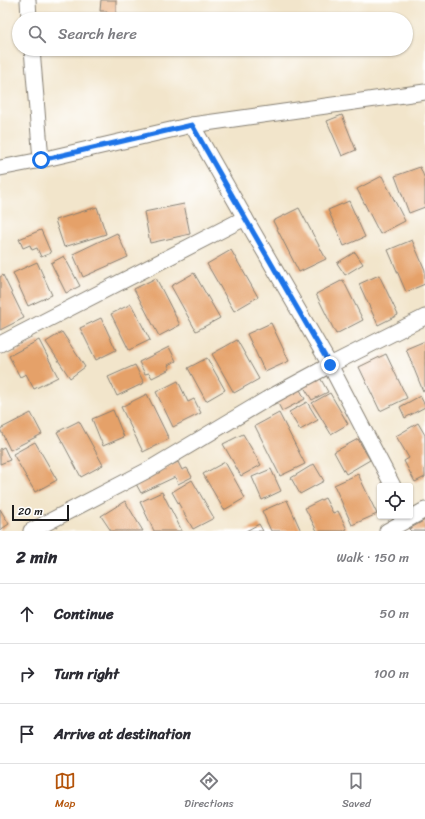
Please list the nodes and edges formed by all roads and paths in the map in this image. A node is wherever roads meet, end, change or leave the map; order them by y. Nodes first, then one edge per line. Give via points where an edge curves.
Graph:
1 (28, 0) edge
2 (29, 12) edge
3 (33, 56) edge
4 (425, 92) edge
5 (192, 125) junction
6 (41, 160) junction
7 (0, 168) edge
8 (245, 218) junction
9 (425, 317) edge
10 (0, 344) edge
11 (330, 365) junction
12 (391, 483) edge
13 (425, 510) edge
14 (413, 515) edge
15 (406, 519) edge
16 (31, 531) edge
17 (387, 531) edge

1 - 2 street
3 - 6 street
4 - 5 street
5 - 6 street
5 - 8 street
6 - 7 street
8 - 10 street
8 - 11 street
9 - 11 street
11 - 12 street
11 - 16 street via 267,399 148,470
13 - 14 street
15 - 17 street

